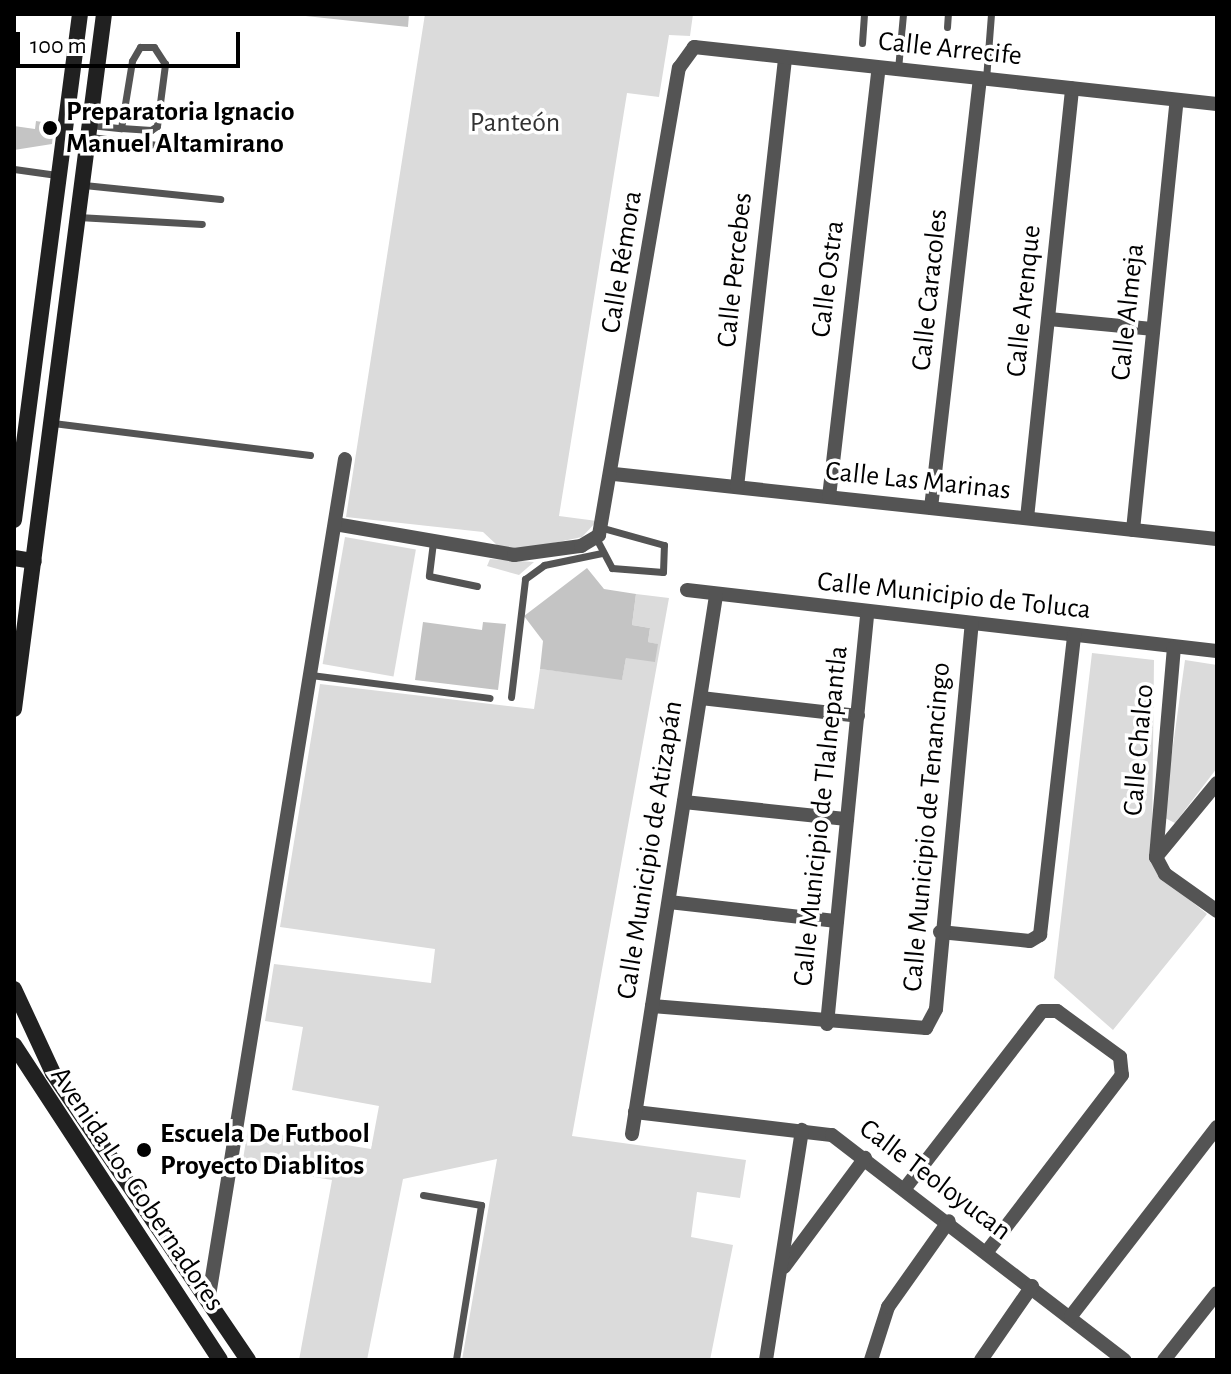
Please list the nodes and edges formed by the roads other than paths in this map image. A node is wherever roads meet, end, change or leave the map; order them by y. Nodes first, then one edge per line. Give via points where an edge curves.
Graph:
1 (80, 14) edge
2 (104, 14) edge
3 (864, 14) edge
4 (903, 14) edge
5 (948, 14) edge
6 (991, 14) edge
7 (947, 27) dead end
8 (862, 43) dead end
9 (681, 58) joint
10 (785, 58) junction
11 (879, 68) junction
12 (898, 69) junction
13 (983, 79) junction
14 (1072, 88) junction
15 (1177, 100) junction
16 (1217, 104) edge
17 (121, 128) junction
18 (89, 131) junction
19 (191, 149) dead end
20 (14, 169) edge
21 (57, 175) junction
22 (82, 185) junction
23 (220, 199) dead end
24 (78, 217) junction
25 (202, 224) dead end
26 (1049, 319) junction
27 (1152, 329) junction
28 (53, 423) junction
29 (310, 455) dead end
30 (345, 459) dead end
31 (614, 474) junction
32 (737, 487) junction
33 (829, 497) junction
34 (931, 508) junction
35 (1027, 518) junction
36 (14, 520) edge
37 (335, 524) junction
38 (1133, 530) junction
39 (599, 533) junction
40 (1217, 539) edge
41 (433, 542) junction
42 (602, 553) junction
43 (14, 558) edge
44 (34, 561) junction
45 (477, 586) dead end
46 (687, 590) dead end
47 (716, 596) junction
48 (867, 613) junction
49 (972, 624) junction
50 (1074, 635) junction
51 (1174, 647) junction
52 (1217, 651) edge
53 (311, 675) junction
54 (511, 697) dead end
55 (490, 698) dead end
56 (701, 698) junction
57 (14, 709) edge
58 (858, 716) junction
59 (1217, 783) edge
60 (684, 802) junction
61 (847, 819) junction
62 (1156, 857) junction
63 (669, 902) junction
64 (1217, 911) edge
65 (837, 921) junction
66 (940, 932) junction
67 (14, 989) edge
68 (652, 1006) junction
69 (827, 1024) junction
70 (14, 1045) edge
71 (635, 1112) junction
72 (802, 1130) junction
73 (1216, 1131) edge
74 (632, 1134) dead end
75 (865, 1158) junction
76 (906, 1187) junction
77 (423, 1195) dead end
78 (949, 1221) junction
79 (988, 1250) junction
80 (781, 1270) junction
81 (1032, 1286) junction
82 (1217, 1293) edge
83 (208, 1302) junction
84 (1071, 1316) junction
85 (1104, 1354) edge
86 (220, 1360) edge
87 (248, 1360) edge
88 (456, 1360) edge
89 (766, 1360) edge
90 (871, 1360) edge
91 (981, 1360) edge
92 (1124, 1360) edge
93 (1164, 1360) edge

1 - 21 street
2 - 18 street
3 - 8 lane
4 - 12 lane
5 - 7 lane
6 - 13 lane
9 - 10 street, Calle Arrecife via 706,47
9 - 31 street, Calle Rémora
10 - 11 street, Calle Arrecife
10 - 32 street, Calle Percebes
11 - 12 street, Calle Arrecife
11 - 33 street, Calle Ostra
12 - 13 street, Calle Arrecife
13 - 14 street, Calle Arrecife
13 - 34 street, Calle Caracoles
14 - 15 street, Calle Arrecife
14 - 26 street, Calle Arenque
15 - 16 street, Calle Arrecife
15 - 27 street, Calle Almeja
17 - 17 lane via 157,126 165,64 154,47 140,47 132,61
17 - 18 lane
18 - 19 lane
18 - 22 street
20 - 21 lane
21 - 36 street
22 - 23 lane
22 - 24 street
24 - 25 lane
24 - 28 street
26 - 27 street
26 - 35 street, Calle Arenque
27 - 38 street, Calle Almeja
28 - 29 lane
28 - 44 street
30 - 37 street
31 - 32 street, Calle Las Marinas
31 - 39 street, Calle Rémora
32 - 33 street, Calle Las Marinas
33 - 34 street, Calle Las Marinas
34 - 35 street, Calle Las Marinas
35 - 38 street, Calle Las Marinas
37 - 41 street
37 - 53 street
38 - 40 street, Calle Las Marinas
39 - 41 street via 523,555
39 - 42 lane
39 - 42 lane via 661,543 668,553 657,576 612,568
41 - 45 lane via 429,576
42 - 54 lane via 544,565 525,579
43 - 44 street
44 - 57 street
46 - 47 street, Calle Municipio de Toluca
47 - 48 street, Calle Municipio de Toluca
47 - 56 street, Calle Municipio de Atizapán
48 - 49 street, Calle Municipio de Toluca
48 - 58 street, Calle Municipio de Tlalnepantla
49 - 50 street, Calle Municipio de Toluca
49 - 66 street, Calle Municipio de Tenancingo
50 - 51 street, Calle Municipio de Toluca
50 - 66 street via 1042,926 1030,941
51 - 52 street, Calle Municipio de Toluca
51 - 62 street, Calle Chalco
53 - 55 lane
53 - 83 street
56 - 58 street
56 - 60 street, Calle Municipio de Atizapán
58 - 61 street, Calle Municipio de Tlalnepantla
59 - 62 street
60 - 61 street
60 - 63 street, Calle Municipio de Atizapán
61 - 65 street, Calle Municipio de Tlalnepantla
62 - 64 street via 1165,874
63 - 65 street
63 - 68 street, Calle Municipio de Atizapán
65 - 69 street, Calle Municipio de Tlalnepantla
66 - 69 street, Calle Municipio de Tenancingo via 936,1009 926,1028
67 - 83 street, Avenida Los Gobernadores via 53,1073
68 - 69 street
68 - 71 street, Calle Municipio de Atizapán
70 - 86 street, Avenida Los Gobernadores
71 - 72 street, Calle Teoloyucan
71 - 74 street, Calle Municipio de Atizapán
72 - 75 street, Calle Teoloyucan via 832,1135
72 - 80 street
73 - 84 street
75 - 76 street, Calle Teoloyucan
75 - 80 street
76 - 78 street, Calle Teoloyucan
76 - 79 street via 1042,1011 1057,1011 1120,1057 1122,1075
77 - 88 lane via 481,1205
78 - 79 street, Calle Teoloyucan
78 - 90 street via 888,1307
79 - 81 street, Calle Teoloyucan
80 - 89 street
81 - 84 street, Calle Teoloyucan
81 - 91 street
82 - 93 street
83 - 87 street, Avenida Los Gobernadores
84 - 85 street, Calle Teoloyucan
85 - 92 street, Calle Teoloyucan

